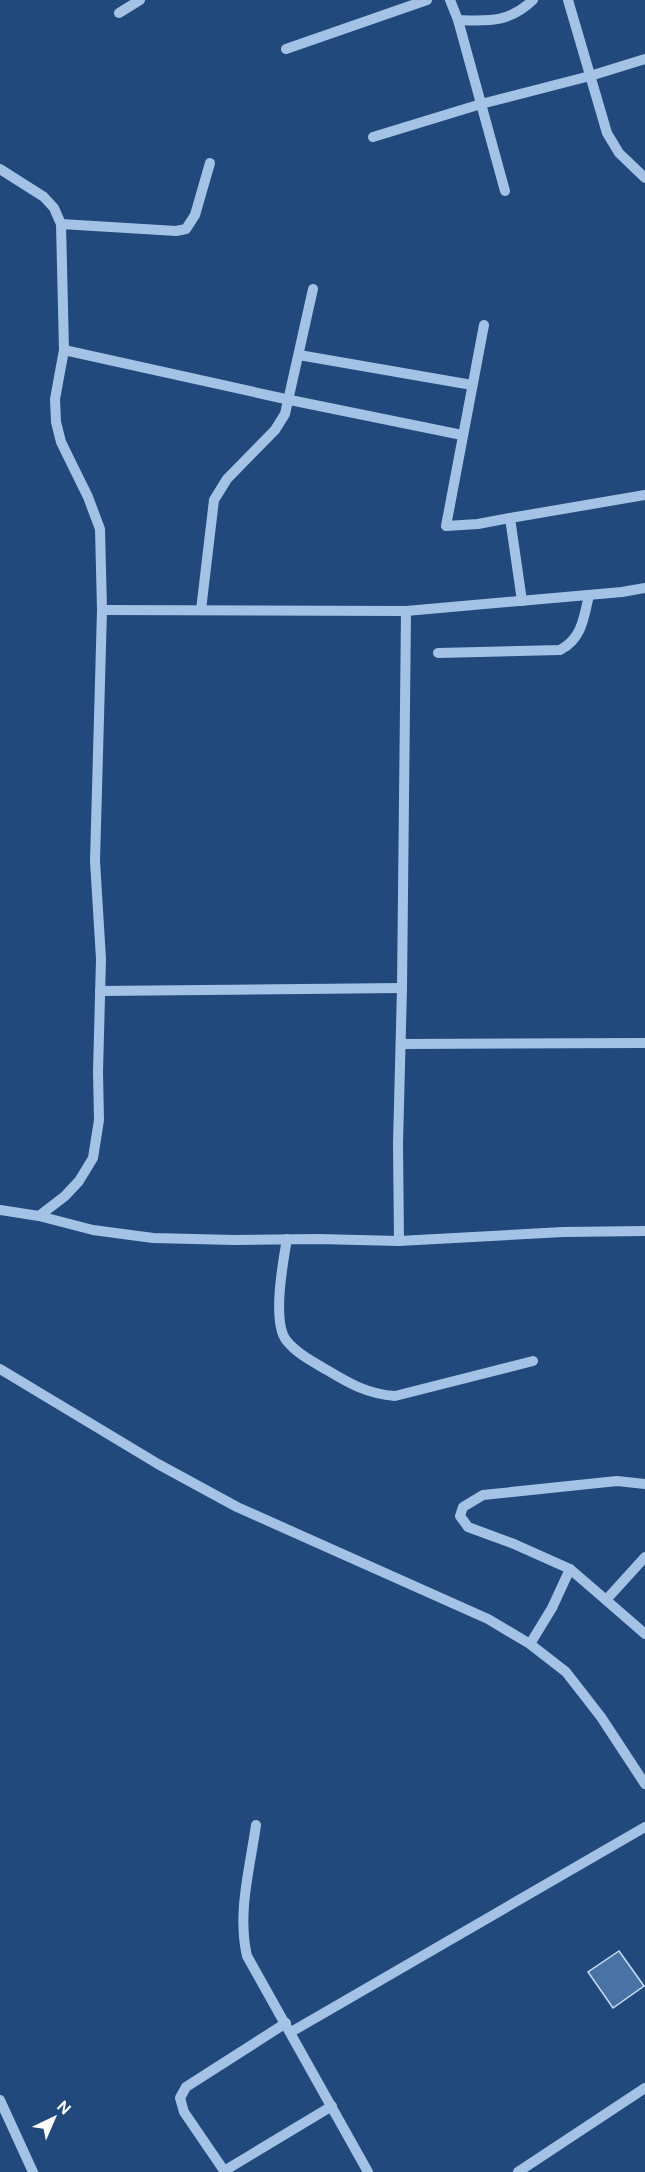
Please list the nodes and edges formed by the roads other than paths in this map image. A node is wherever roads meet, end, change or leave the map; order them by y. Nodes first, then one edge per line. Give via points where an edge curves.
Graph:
1 (140, 0) edge
2 (427, 0) edge
3 (450, 0) edge
4 (533, 0) edge
5 (568, 0) edge
6 (118, 13) dead end
7 (458, 20) junction
8 (286, 50) dead end
9 (645, 58) edge
10 (590, 76) junction
11 (481, 104) junction
12 (373, 137) dead end
13 (210, 163) dead end
14 (4, 171) edge
15 (645, 178) edge
16 (505, 191) dead end
17 (61, 224) junction
18 (313, 289) dead end
19 (484, 325) dead end
20 (64, 350) junction
21 (299, 355) junction
22 (472, 386) junction
23 (290, 400) junction
24 (462, 435) junction
25 (645, 495) edge
26 (510, 519) junction
27 (645, 588) edge
28 (590, 595) junction
29 (522, 601) junction
30 (102, 610) junction
31 (201, 610) junction
32 (406, 611) junction
33 (438, 653) dead end
34 (402, 988) junction
35 (100, 991) junction
36 (645, 1042) edge
37 (400, 1044) junction
38 (0, 1210) edge
39 (39, 1216) junction
40 (645, 1232) edge
41 (287, 1239) junction
42 (399, 1241) junction
43 (533, 1361) dead end
44 (0, 1369) edge
45 (645, 1484) edge
46 (645, 1557) edge
47 (570, 1569) junction
48 (606, 1600) junction
49 (645, 1634) edge
50 (530, 1644) junction
51 (645, 1784) edge
52 (256, 1825) dead end
53 (645, 1827) edge
54 (288, 2027) junction
55 (645, 2088) edge
56 (0, 2100) edge
57 (332, 2106) junction
58 (33, 2172) edge
59 (225, 2172) edge
60 (368, 2172) edge
61 (518, 2172) edge

1 - 6 street
2 - 8 street
3 - 7 street
4 - 7 street via 498,20
5 - 10 street
7 - 11 street
9 - 10 street
10 - 11 street
10 - 15 street via 612,142
11 - 12 street
11 - 16 street
13 - 17 street via 195,215 186,229
14 - 17 street via 44,197
17 - 20 street
18 - 21 street
19 - 22 street
20 - 23 street
20 - 30 street via 55,399 56,423 100,529
21 - 22 street
21 - 23 street
22 - 24 street
23 - 24 street
23 - 31 street via 275,430 227,479 214,500
24 - 26 street via 446,526
25 - 26 street
26 - 29 street
27 - 28 street
28 - 29 street
28 - 33 street via 581,628 568,646 560,650
29 - 32 street
30 - 31 street
30 - 35 street via 95,861
31 - 32 street
32 - 34 street
34 - 35 street
34 - 37 street
35 - 39 street via 99,1120 93,1158 79,1181
36 - 37 street
37 - 42 street
38 - 39 street
39 - 41 street via 93,1230 153,1238
40 - 42 street
41 - 42 street
41 - 43 street via 279,1318 285,1339 303,1356 345,1382 375,1395 395,1396
44 - 50 street via 237,1507 488,1618
45 - 47 street via 616,1481 483,1495 463,1507 460,1516 468,1527
46 - 48 street
47 - 48 street
47 - 50 street
48 - 49 street
50 - 51 street via 566,1672
52 - 54 street via 243,1937 247,1956
53 - 54 street
54 - 57 street
54 - 59 street via 186,2087 180,2098 184,2112
55 - 61 street
56 - 58 street
57 - 59 street
57 - 60 street

